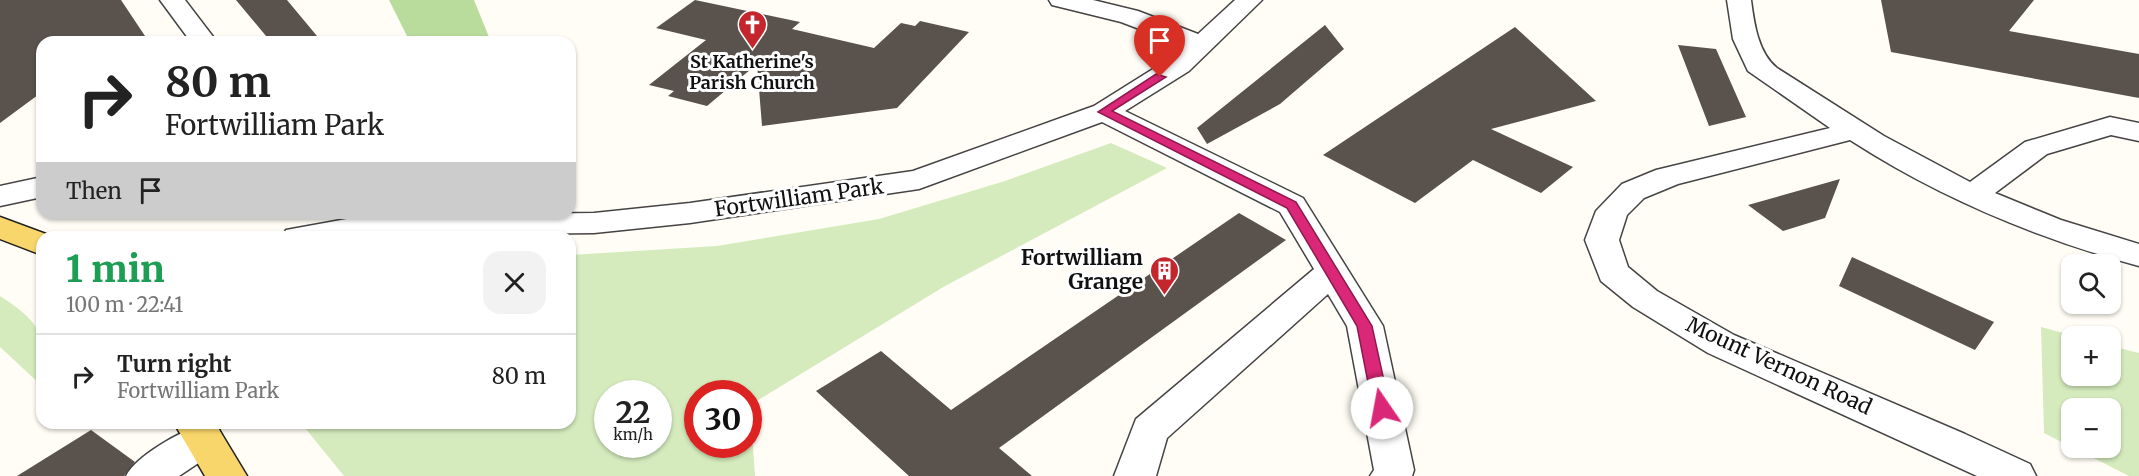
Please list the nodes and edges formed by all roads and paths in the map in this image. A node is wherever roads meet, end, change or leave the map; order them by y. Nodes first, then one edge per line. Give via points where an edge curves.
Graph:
1 (172, 0) edge
2 (1060, 0) edge
3 (1250, 0) edge
4 (1739, 0) edge
5 (199, 36) edge
6 (1201, 44) junction
7 (1104, 112) junction
8 (1851, 131) junction
9 (2139, 132) edge
10 (36, 188) edge
11 (1972, 195) junction
12 (0, 196) edge
13 (329, 219) edge
14 (0, 227) edge
15 (352, 228) junction
16 (334, 231) edge
17 (36, 242) edge
18 (2139, 255) edge
19 (1332, 272) junction
20 (199, 431) edge
21 (147, 476) edge
22 (226, 476) edge
23 (1135, 476) edge
24 (1391, 476) edge
25 (2015, 476) edge

1 - 5 street
2 - 6 street via 1129,16
3 - 6 street, Fortwilliam Park
4 - 8 street via 1740,19 1755,63
6 - 7 street, Fortwilliam Park via 1179,65
7 - 15 street, Fortwilliam Park via 919,180 690,213 594,222
7 - 19 street via 1292,205
8 - 11 street
8 - 25 street, Mount Vernon Road via 1667,177 1633,191 1612,212 1602,240 1612,273 1645,299 1721,344
9 - 11 street via 2110,126 2036,148
10 - 12 street
11 - 18 street via 2094,244
13 - 15 street
14 - 17 main road
15 - 16 street, Fortwilliam Park
19 - 23 street via 1149,430
19 - 24 street via 1365,326 1394,470
20 - 21 street
20 - 22 main road

